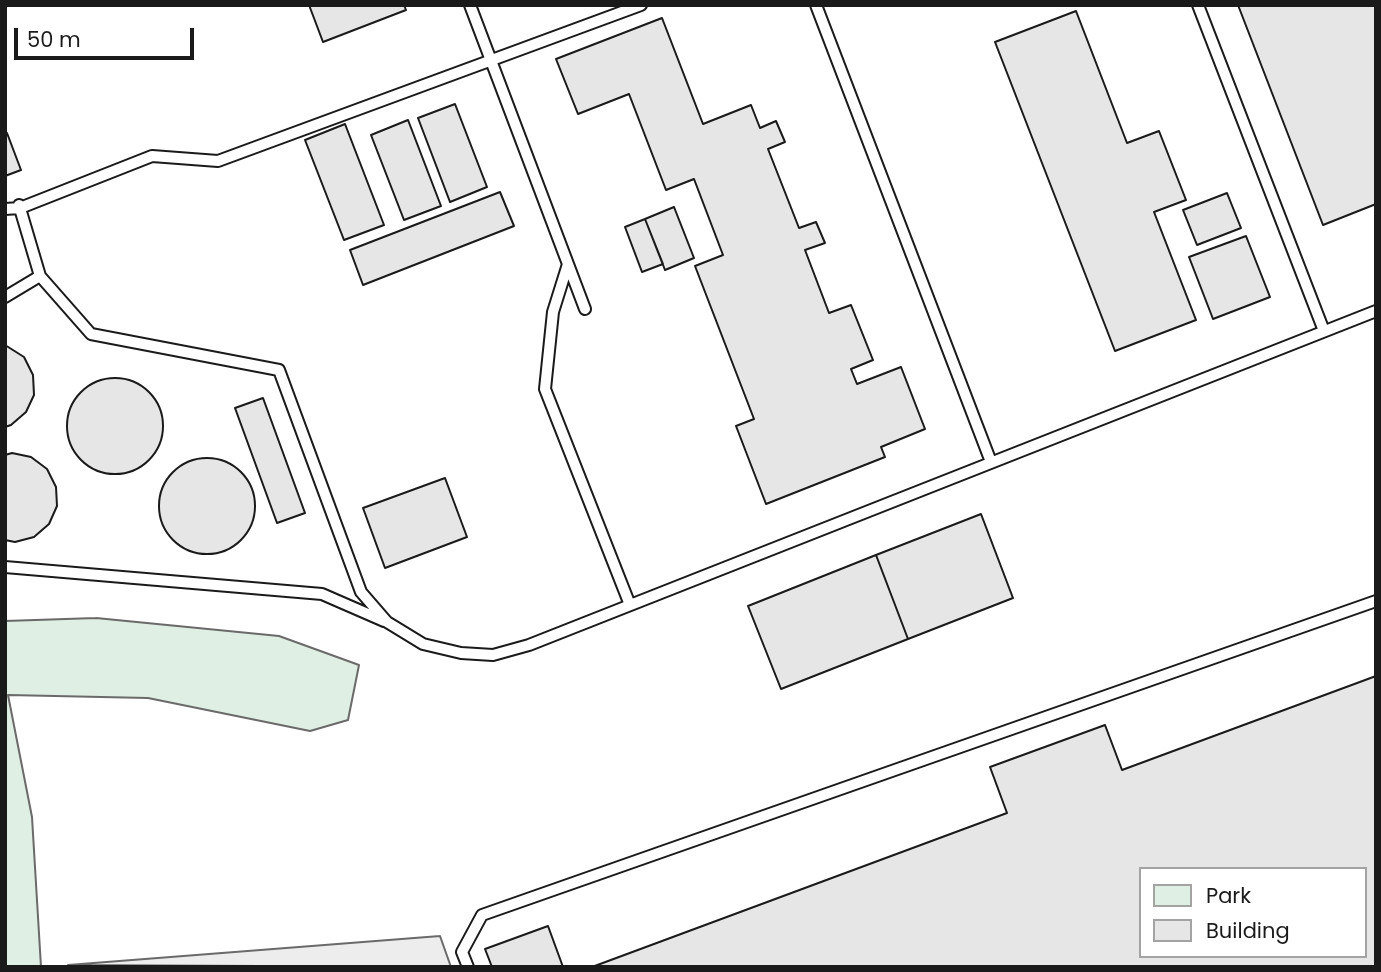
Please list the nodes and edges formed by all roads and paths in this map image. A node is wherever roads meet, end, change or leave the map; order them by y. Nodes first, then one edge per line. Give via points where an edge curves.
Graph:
1 (470, 5) edge
2 (641, 5) edge
3 (816, 5) edge
4 (1198, 5) edge
5 (491, 61) junction
6 (19, 206) junction
7 (5, 209) edge
8 (568, 264) junction
9 (40, 276) junction
10 (5, 297) edge
11 (585, 309) dead end
12 (1376, 311) edge
13 (1324, 331) junction
14 (991, 462) junction
15 (5, 567) edge
16 (1376, 600) edge
17 (630, 605) junction
18 (387, 622) junction
19 (468, 967) edge

1 - 5 lane
2 - 5 lane
3 - 14 lane
4 - 13 lane
5 - 6 lane via 218,161 152,156
5 - 8 lane
6 - 7 lane
6 - 9 lane
8 - 11 lane
8 - 17 lane via 553,312 545,389
9 - 10 lane
9 - 18 lane via 91,334 279,370 361,592
12 - 13 lane
13 - 14 lane
14 - 17 lane
15 - 18 lane via 322,594
16 - 19 lane via 482,915 462,952
17 - 18 lane via 493,655 423,644

